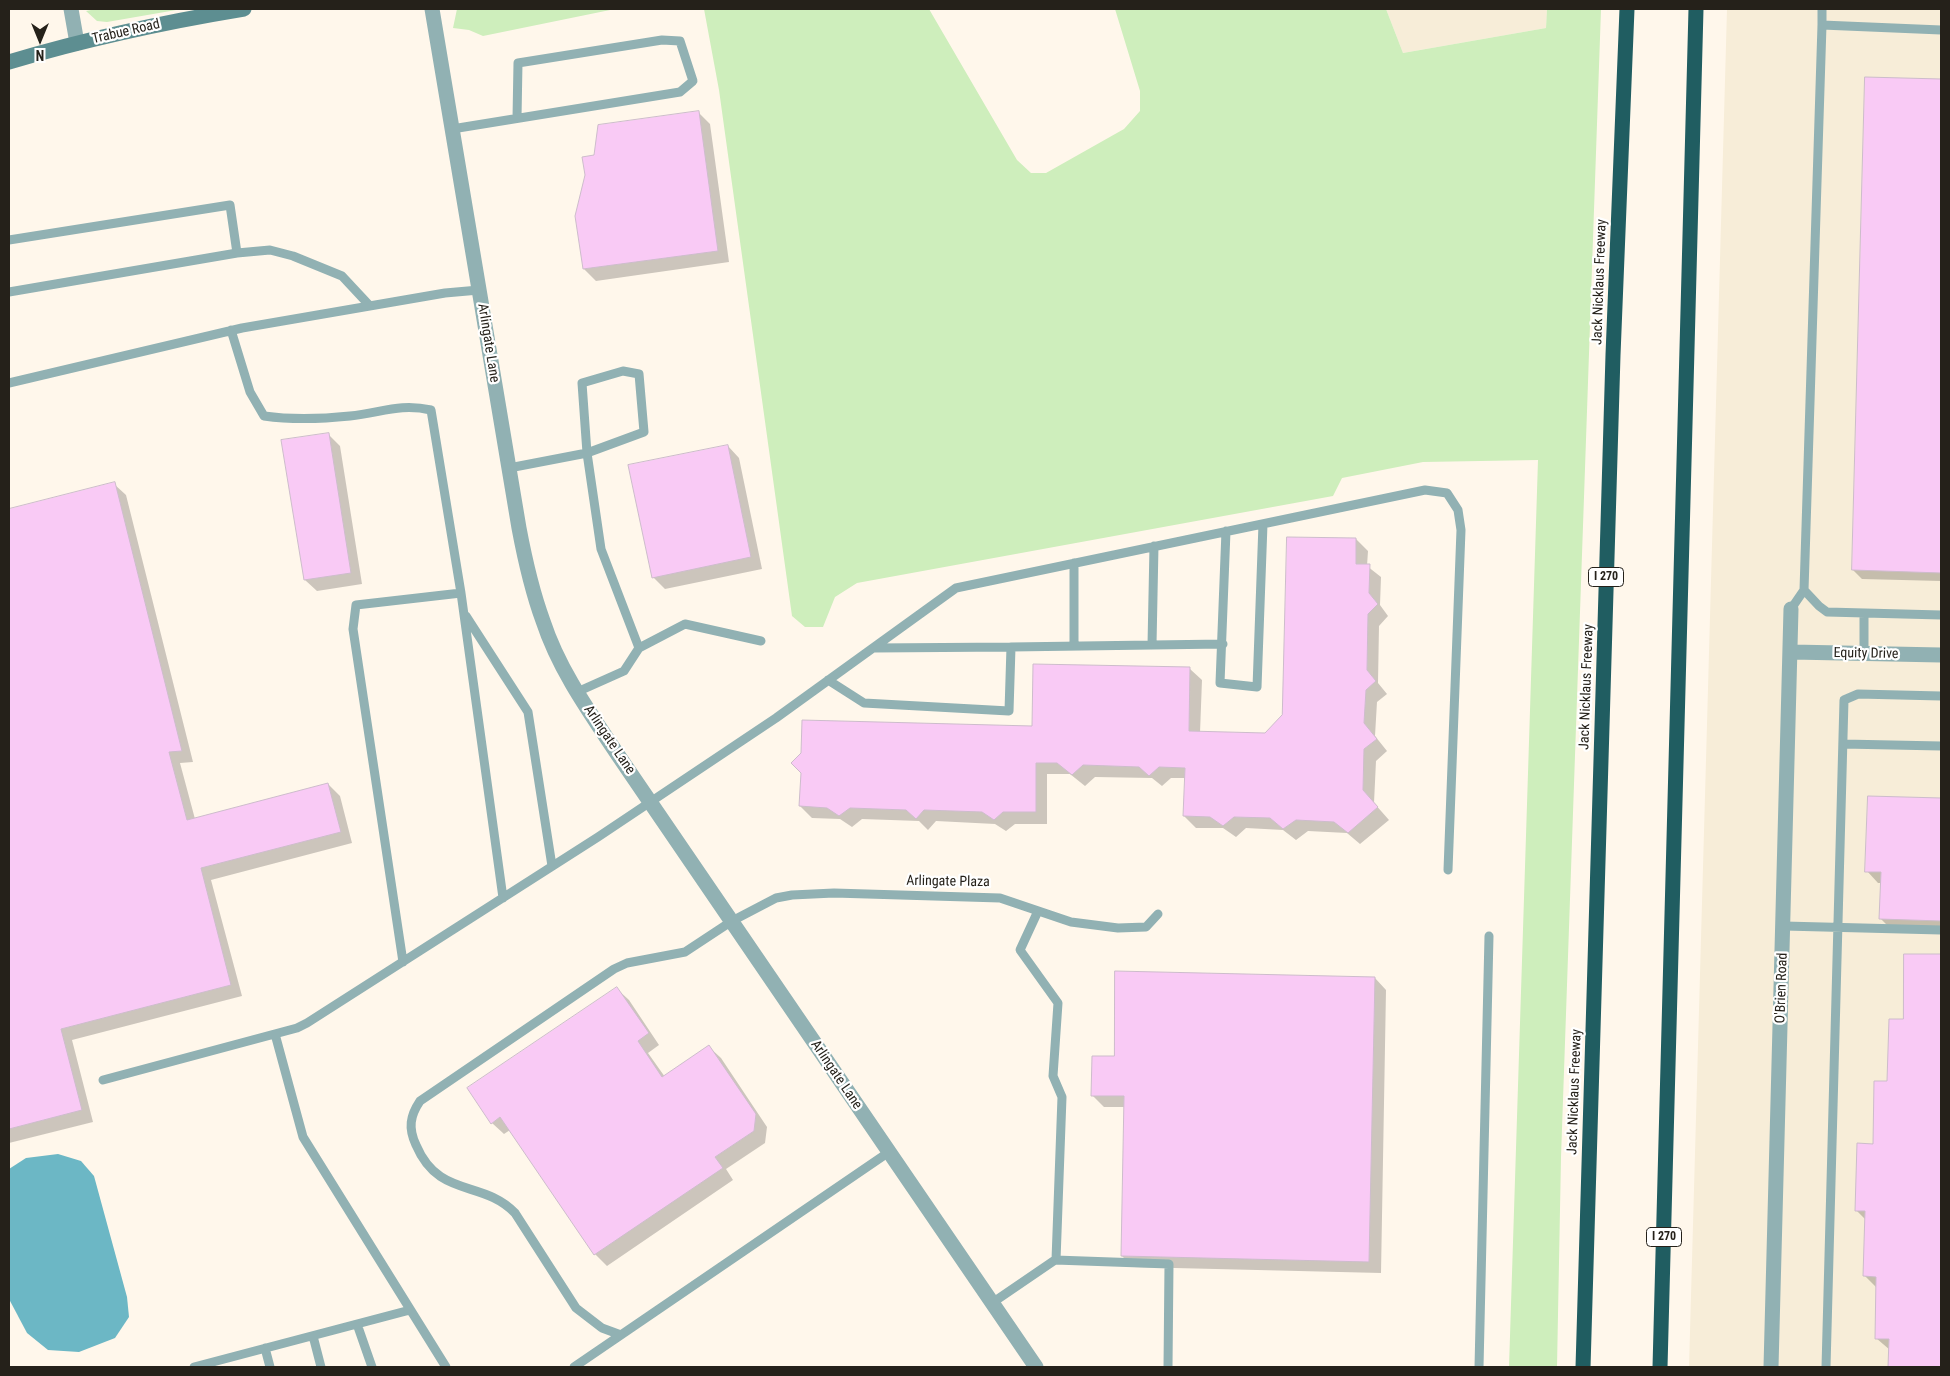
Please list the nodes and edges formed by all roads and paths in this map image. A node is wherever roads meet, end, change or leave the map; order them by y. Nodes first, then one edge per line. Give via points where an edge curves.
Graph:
1 (71, 9) edge
2 (244, 9) edge
3 (432, 9) edge
4 (1627, 9) edge
5 (1696, 9) edge
6 (1822, 9) edge
7 (1822, 25) junction
8 (1941, 30) edge
9 (77, 43) junction
10 (9, 62) edge
11 (517, 118) junction
12 (452, 129) junction
13 (9, 240) edge
14 (237, 253) junction
15 (479, 290) junction
16 (9, 292) edge
17 (370, 306) junction
18 (231, 330) junction
19 (9, 383) edge
20 (587, 453) junction
21 (509, 468) junction
22 (1263, 524) junction
23 (1226, 531) junction
24 (1154, 546) junction
25 (1074, 563) junction
26 (1804, 590) junction
27 (462, 593) junction
28 (1791, 610) joint
29 (465, 614) junction
30 (1864, 614) junction
31 (1941, 616) edge
32 (761, 641) dead end
33 (1223, 644) junction
34 (1152, 645) junction
35 (1074, 646) junction
36 (639, 648) junction
37 (874, 648) junction
38 (1011, 648) junction
39 (1792, 652) junction
40 (1864, 654) junction
41 (1941, 655) edge
42 (828, 680) junction
43 (577, 692) junction
44 (1941, 696) edge
45 (1843, 744) junction
46 (1941, 746) edge
47 (650, 800) junction
48 (552, 866) junction
49 (1448, 870) dead end
50 (503, 898) junction
51 (1038, 911) junction
52 (1158, 914) dead end
53 (732, 921) junction
54 (1784, 926) junction
55 (1839, 927) junction
56 (1941, 930) edge
57 (1488, 936) dead end
58 (403, 962) junction
59 (275, 1034) junction
60 (103, 1080) dead end
61 (889, 1152) junction
62 (1056, 1260) junction
63 (992, 1303) junction
64 (410, 1310) junction
65 (357, 1324) junction
66 (621, 1334) junction
67 (313, 1336) junction
68 (265, 1348) junction
69 (216, 1364) edge
70 (194, 1367) edge
71 (270, 1367) edge
72 (321, 1367) edge
73 (372, 1367) edge
74 (446, 1367) edge
75 (574, 1367) edge
76 (1036, 1367) edge
77 (1168, 1367) edge
78 (1479, 1367) edge
79 (1583, 1367) edge
80 (1660, 1367) edge
81 (1771, 1367) edge
82 (1826, 1367) edge

1 - 9 street
2 - 9 main road, Trabue Road
3 - 12 street, Arlingate Lane
4 - 79 highway, Jack Nicklaus Freeway / I 270 via 1612,365
5 - 80 highway, I 270
6 - 7 lane
7 - 8 lane
7 - 26 lane
9 - 10 main road, Trabue Road
11 - 11 lane via 680,92 693,81 680,41 662,40 518,64
11 - 12 lane
12 - 15 street, Arlingate Lane
13 - 14 lane via 230,205
14 - 16 lane
14 - 17 lane via 270,250 293,256 342,276
15 - 17 lane
15 - 21 street, Arlingate Lane
17 - 18 lane
18 - 19 lane
18 - 27 lane via 250,392 264,416 315,419 411,406 431,410
20 - 20 lane via 644,432 639,374 624,371 582,383
20 - 21 lane
20 - 36 lane via 601,549
21 - 43 street, Arlingate Lane via 529,576 543,623
22 - 23 lane
22 - 33 lane via 1257,687 1220,683
22 - 49 lane via 1425,490 1447,493 1458,510 1461,530
23 - 24 lane
23 - 33 lane
24 - 25 lane
24 - 34 lane
25 - 35 lane
25 - 37 lane via 956,588
26 - 28 lane
26 - 30 lane via 1827,612
27 - 29 lane
27 - 58 lane via 356,604 353,629
28 - 39 street, O'Brien Road
29 - 48 lane via 528,712
29 - 50 lane
30 - 31 lane
30 - 40 lane
32 - 36 lane via 685,624
33 - 34 lane
34 - 35 lane
35 - 38 lane
36 - 43 lane via 624,670
37 - 38 lane
37 - 42 lane
38 - 42 lane via 1009,711 864,703
39 - 40 street, Equity Drive
39 - 54 street, O'Brien Road
40 - 41 street, Equity Drive
42 - 47 lane
43 - 47 street, Arlingate Lane
44 - 45 lane via 1858,694 1844,700
45 - 46 lane
45 - 55 lane
47 - 48 lane
47 - 53 street, Arlingate Lane
48 - 50 lane
50 - 58 lane
51 - 52 lane, Arlingate Plaza via 1071,922 1118,928 1146,927
51 - 53 lane, Arlingate Plaza via 1000,898 814,893 776,898
51 - 62 lane via 1020,950 1058,1003 1053,1076 1062,1097
53 - 61 street, Arlingate Lane
53 - 66 lane, Arlingate Plaza via 686,952 627,963 614,969 420,1101 412,1117 411,1134 426,1164 453,1185 507,1205 576,1308 602,1328
54 - 55 lane
54 - 81 street, O'Brien Road
55 - 56 lane
55 - 82 lane
57 - 78 lane
58 - 59 lane via 307,1023
59 - 60 lane
59 - 64 lane via 304,1137
61 - 63 street, Arlingate Lane
61 - 66 lane
62 - 63 lane
62 - 77 lane via 1169,1264
63 - 76 street, Arlingate Lane
64 - 65 lane
64 - 74 lane
65 - 67 lane
65 - 73 lane
66 - 75 lane
67 - 68 lane
67 - 72 lane
68 - 69 lane
68 - 71 lane
69 - 70 lane

